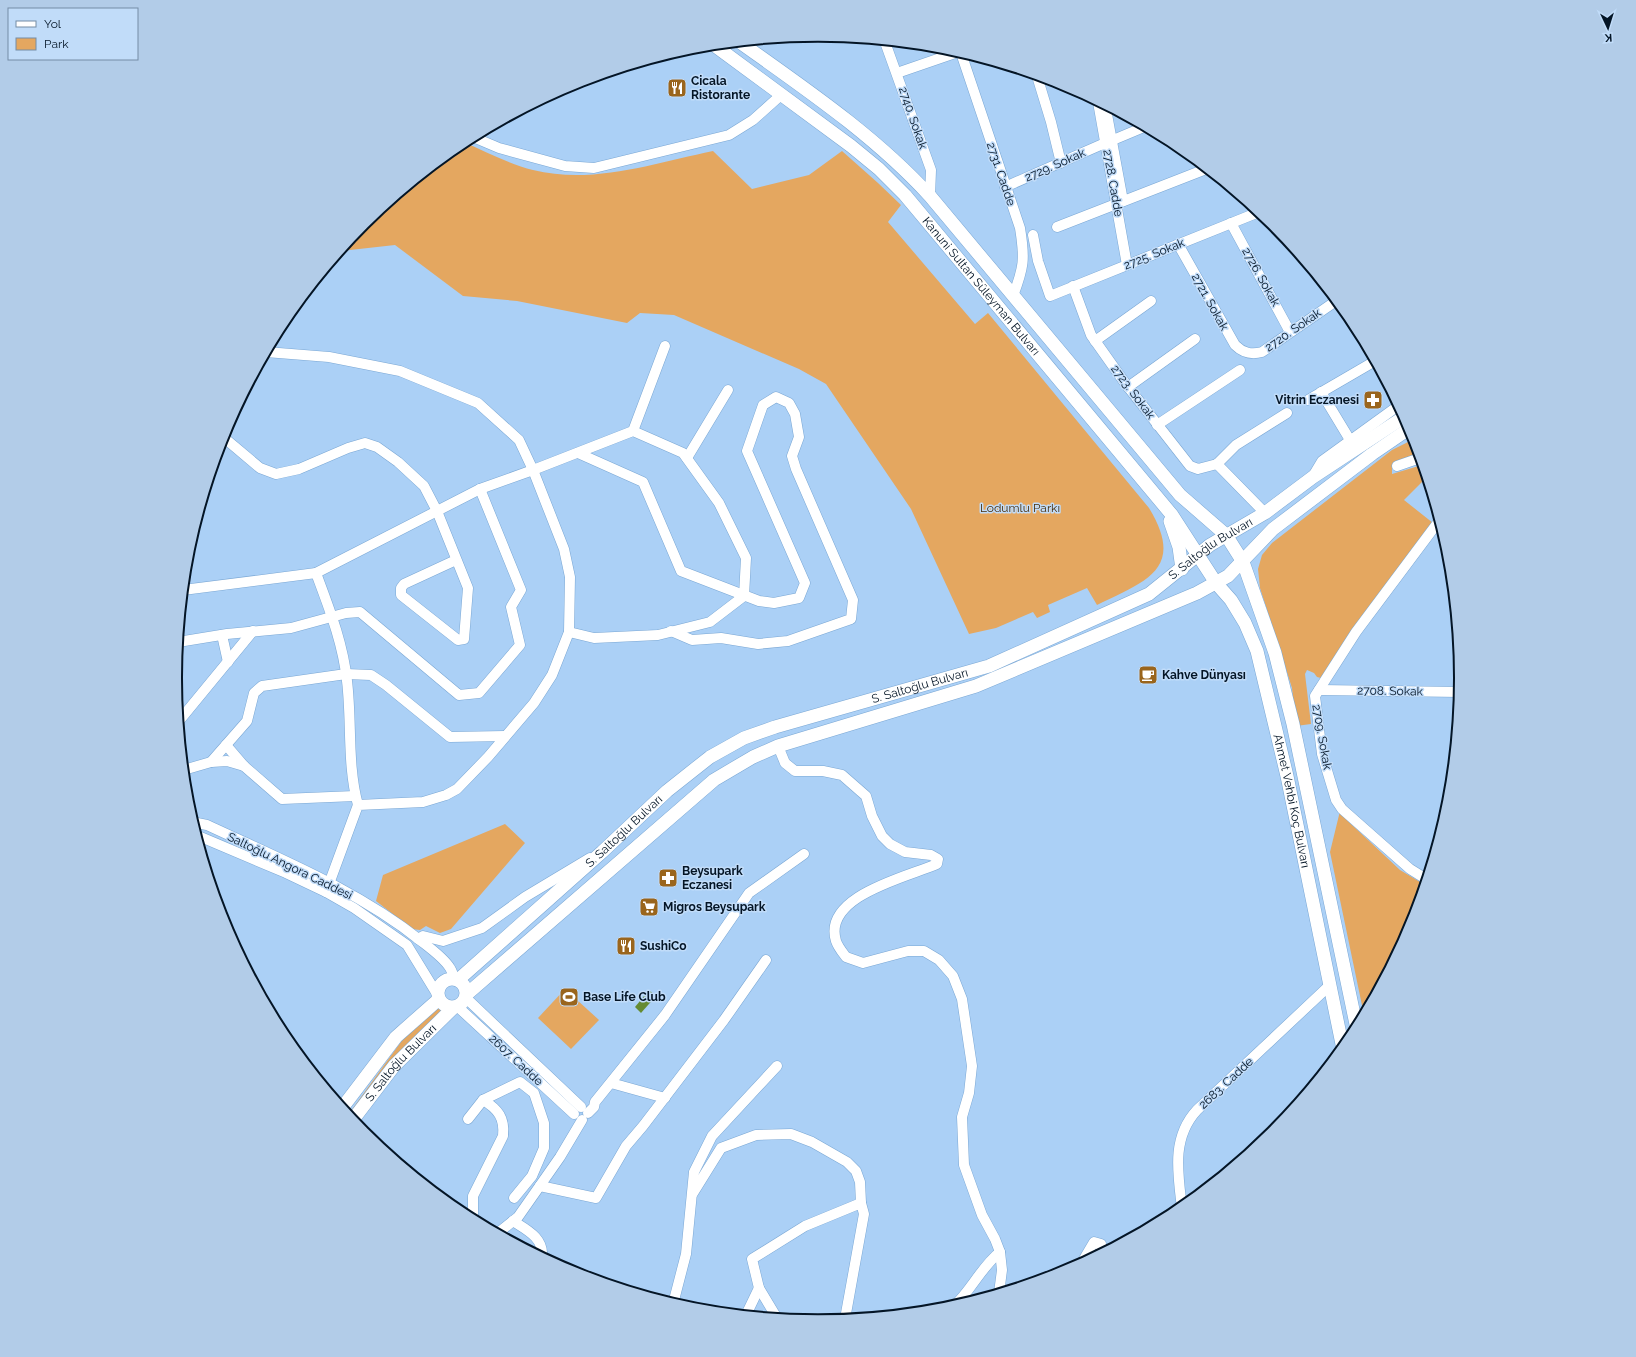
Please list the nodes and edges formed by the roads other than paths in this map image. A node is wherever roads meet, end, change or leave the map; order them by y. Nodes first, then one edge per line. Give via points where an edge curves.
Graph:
1 (746, 46) edge
2 (887, 46) edge
3 (720, 50) edge
4 (948, 55) edge
5 (963, 59) edge
6 (897, 73) junction
7 (1039, 82) edge
8 (781, 96) junction
9 (1100, 108) edge
10 (1106, 111) edge
11 (1139, 129) edge
12 (479, 140) edge
13 (1109, 142) junction
14 (1060, 163) junction
15 (1201, 171) edge
16 (1005, 187) junction
17 (930, 196) junction
18 (1120, 203) junction
19 (1253, 214) edge
20 (1231, 223) junction
21 (1057, 227) dead end
22 (1033, 235) dead end
23 (1178, 244) junction
24 (1127, 265) junction
25 (1073, 286) junction
26 (1013, 296) junction
27 (1151, 301) dead end
28 (1332, 303) edge
29 (1290, 332) junction
30 (1195, 339) dead end
31 (1095, 341) junction
32 (665, 346) dead end
33 (272, 352) edge
34 (1248, 353) joint
35 (1371, 363) edge
36 (1240, 370) dead end
37 (1128, 387) junction
38 (728, 390) dead end
39 (1321, 392) junction
40 (1308, 400) dead end
41 (1394, 409) edge
42 (1288, 412) dead end
43 (1399, 419) edge
44 (1158, 425) junction
45 (633, 431) junction
46 (1405, 432) edge
47 (1350, 440) junction
48 (228, 441) edge
49 (578, 453) junction
50 (687, 458) junction
51 (1415, 460) edge
52 (1217, 464) junction
53 (1396, 466) dead end
54 (534, 470) junction
55 (1313, 477) junction
56 (480, 489) junction
57 (1162, 503) junction
58 (437, 511) junction
59 (1265, 513) junction
60 (1435, 525) edge
61 (1226, 535) junction
62 (1235, 548) joint
63 (1198, 554) junction
64 (456, 560) junction
65 (1243, 562) junction
66 (1206, 568) joint
67 (1182, 569) junction
68 (316, 573) junction
69 (1216, 583) junction
70 (188, 589) edge
71 (744, 596) junction
72 (332, 617) junction
73 (253, 631) junction
74 (671, 631) junction
75 (570, 632) junction
76 (222, 635) junction
77 (183, 641) edge
78 (228, 662) junction
79 (346, 674) junction
80 (1319, 690) junction
81 (1454, 692) edge
82 (183, 716) edge
83 (505, 736) junction
84 (226, 745) junction
85 (778, 746) junction
86 (211, 762) junction
87 (244, 766) junction
88 (188, 768) edge
89 (357, 800) junction
90 (199, 823) edge
91 (202, 837) edge
92 (602, 852) junction
93 (804, 854) dead end
94 (1423, 877) edge
95 (328, 887) junction
96 (418, 939) junction
97 (766, 960) dead end
98 (456, 979) junction
99 (1330, 986) junction
100 (438, 997) junction
101 (461, 1002) junction
102 (1355, 1019) edge
103 (1341, 1040) edge
104 (511, 1041) junction
105 (504, 1049) junction
106 (776, 1066) dead end
107 (611, 1083) junction
108 (665, 1098) junction
109 (483, 1100) junction
110 (345, 1104) edge
111 (581, 1113) junction
112 (356, 1116) edge
113 (468, 1119) dead end
114 (540, 1186) junction
115 (692, 1196) junction
116 (514, 1198) dead end
117 (1181, 1201) edge
118 (861, 1203) junction
119 (473, 1214) edge
120 (513, 1221) junction
121 (501, 1231) edge
122 (1101, 1248) edge
123 (543, 1252) edge
124 (1000, 1252) junction
125 (1086, 1256) edge
126 (759, 1288) junction
127 (1000, 1288) edge
128 (674, 1298) edge
129 (961, 1298) edge
130 (748, 1311) edge
131 (775, 1314) edge
132 (846, 1314) edge

1 - 17 main road, Kanuni Sultan Süleyman Bulvarı via 877,144
2 - 6 street, 2740. Sokak
3 - 8 main road, Kanuni Sultan Süleyman Bulvarı
4 - 6 street
5 - 16 street, 2731. Cadde
6 - 17 street, 2740. Sokak via 931,170
7 - 14 street
8 - 12 street via 753,120 729,135 594,168 565,166 499,148
8 - 57 main road, Kanuni Sultan Süleyman Bulvarı via 865,157 906,195
9 - 13 street, 2728. Cadde
10 - 13 street, 2728. Cadde
11 - 13 street, 2729. Sokak
13 - 14 street, 2729. Sokak
13 - 18 street, 2728. Cadde
14 - 16 street, 2729. Sokak
15 - 18 street
16 - 26 street, 2731. Cadde via 1020,228 1024,253 1021,274
17 - 26 main road, Kanuni Sultan Süleyman Bulvarı
18 - 21 street
18 - 24 street, 2728. Cadde
19 - 20 street, 2725. Sokak
20 - 23 street, 2725. Sokak
20 - 29 street, 2726. Sokak
22 - 25 street, 2725. Sokak via 1038,261 1050,296
23 - 24 street, 2725. Sokak
23 - 34 street, 2721. Sokak via 1235,345
24 - 25 street, 2725. Sokak
25 - 31 street, 2723. Sokak
26 - 61 main road, Kanuni Sultan Süleyman Bulvarı via 1180,495
27 - 31 street
28 - 29 street, 2720. Sokak
29 - 34 street, 2720. Sokak via 1262,352
30 - 37 street
31 - 37 street, 2723. Sokak
32 - 45 street
33 - 54 street via 329,357 400,371 478,403 519,440
35 - 39 street
36 - 44 street
37 - 44 street, 2723. Sokak
38 - 50 street
39 - 40 street
39 - 47 street
41 - 47 street
42 - 52 street via 1236,445
43 - 55 main road, S. Saltoğlu Bulvarı
44 - 52 street, 2723. Sokak via 1190,466 1198,468
45 - 49 street
45 - 50 street via 683,453
46 - 65 main road, S. Saltoğlu Bulvarı via 1273,529
47 - 55 street via 1322,461
48 - 58 street via 260,468 276,474 299,469 365,443 377,447 424,486
49 - 54 street
49 - 71 street via 643,482 681,571
50 - 71 street via 719,503 746,558
51 - 53 street
52 - 59 street
54 - 56 street
54 - 75 street via 564,549 570,577
55 - 59 main road, S. Saltoğlu Bulvarı
56 - 58 street
56 - 72 street via 521,590 511,607 520,645 479,693 459,695 360,612
57 - 63 main road, Kanuni Sultan Süleyman Bulvarı
57 - 67 main road via 1176,534
58 - 64 street
58 - 68 street
59 - 61 main road, S. Saltoğlu Bulvarı
60 - 80 street, 2709. Sokak via 1356,632
61 - 62 main road, Kanuni Sultan Süleyman Bulvarı
61 - 63 main road, S. Saltoğlu Bulvarı
62 - 65 main road, Ahmet Vehbi Koç Bulvarı
63 - 66 main road, Kanuni Sultan Süleyman Bulvarı
63 - 67 main road, S. Saltoğlu Bulvarı
64 - 64 street via 468,588 464,639 458,640 401,595 404,584
65 - 69 main road, S. Saltoğlu Bulvarı
65 - 102 main road, Ahmet Vehbi Koç Bulvarı via 1273,646 1287,698
66 - 69 main road, Ahmet Vehbi Koç Bulvarı
67 - 92 main road, S. Saltoğlu Bulvarı via 1149,594 989,666 744,738 710,757 667,791
68 - 70 street
68 - 72 street
69 - 85 main road, S. Saltoğlu Bulvarı via 1157,611 976,686
69 - 99 main road, Ahmet Vehbi Koç Bulvarı via 1241,615 1256,651 1287,776
71 - 74 street via 710,622
71 - 74 street via 774,603 800,598 805,583 747,451 763,405 776,397 789,403 795,414 799,437 792,456 853,600 851,619 788,641 758,644 721,638 692,640
72 - 73 street via 291,628
72 - 79 street via 342,647
73 - 76 street
73 - 78 street
74 - 75 street via 594,638
75 - 83 street via 552,676 534,703
76 - 77 street
76 - 78 street
78 - 82 street
79 - 83 street via 371,675 450,737
79 - 84 street via 262,686 254,693 247,721
79 - 89 street via 353,786
80 - 81 street, 2708. Sokak
80 - 94 street, 2709. Sokak via 1315,696 1322,754 1336,800 1347,814 1410,869
83 - 89 street via 466,781 446,795 423,802
84 - 86 street
84 - 87 street
85 - 101 main road, S. Saltoğlu Bulvarı via 753,757 714,780
85 - 124 street via 785,763 795,771 823,771 842,775 855,784 866,796 872,816 882,836 890,844 905,852 938,859 937,864 860,895 846,905 836,924 836,941 846,957 863,963 908,951 924,951 939,960 953,976 962,999 972,1066 969,1093 962,1117 964,1165 982,1215
86 - 87 street via 227,761
86 - 88 street
87 - 89 street via 282,799
89 - 95 street
90 - 95 street, Saltoğlu Angora Caddesi via 207,825
91 - 95 street, Saltoğlu Angora Caddesi
92 - 96 street via 566,871 482,928 443,941 424,936
92 - 98 main road, S. Saltoğlu Bulvarı
93 - 107 street via 749,893 665,1015
95 - 96 street, Saltoğlu Angora Caddesi via 404,928
95 - 100 street, Saltoğlu Angora Caddesi via 407,945
96 - 98 street, Saltoğlu Angora Caddesi via 450,967
97 - 108 street
98 - 100 main road, S. Saltoğlu Bulvarı via 443,982
98 - 101 main road via 464,985
99 - 103 main road, Ahmet Vehbi Koç Bulvarı
99 - 117 street, 2683. Cadde via 1197,1110 1187,1123 1180,1139 1177,1161
100 - 101 main road via 444,1006
100 - 110 main road, S. Saltoğlu Bulvarı via 396,1037
101 - 104 street, 2607. Cadde
101 - 105 street, 2607. Cadde
101 - 112 main road, S. Saltoğlu Bulvarı via 394,1066
104 - 105 street
104 - 111 street, 2607. Cadde
105 - 111 street, 2607. Cadde
106 - 115 street via 712,1136 694,1172
107 - 108 street
107 - 111 street via 595,1102
108 - 114 street via 626,1146 596,1198
109 - 113 street
109 - 116 street via 520,1082 534,1094 544,1123 544,1148 532,1176
109 - 119 street via 499,1111 504,1125 503,1136 473,1196
111 - 114 street via 572,1123 573,1132 560,1157
114 - 120 street
115 - 118 street via 721,1148 756,1135 791,1134 812,1142 847,1162 856,1171 860,1182
115 - 128 street via 686,1254
118 - 126 street via 805,1226 752,1259
118 - 132 street via 864,1214
120 - 121 street
120 - 123 street via 537,1237
122 - 125 street via 1101,1244 1094,1242
124 - 127 street via 1002,1270
124 - 129 street via 992,1258
126 - 130 street
126 - 131 street

